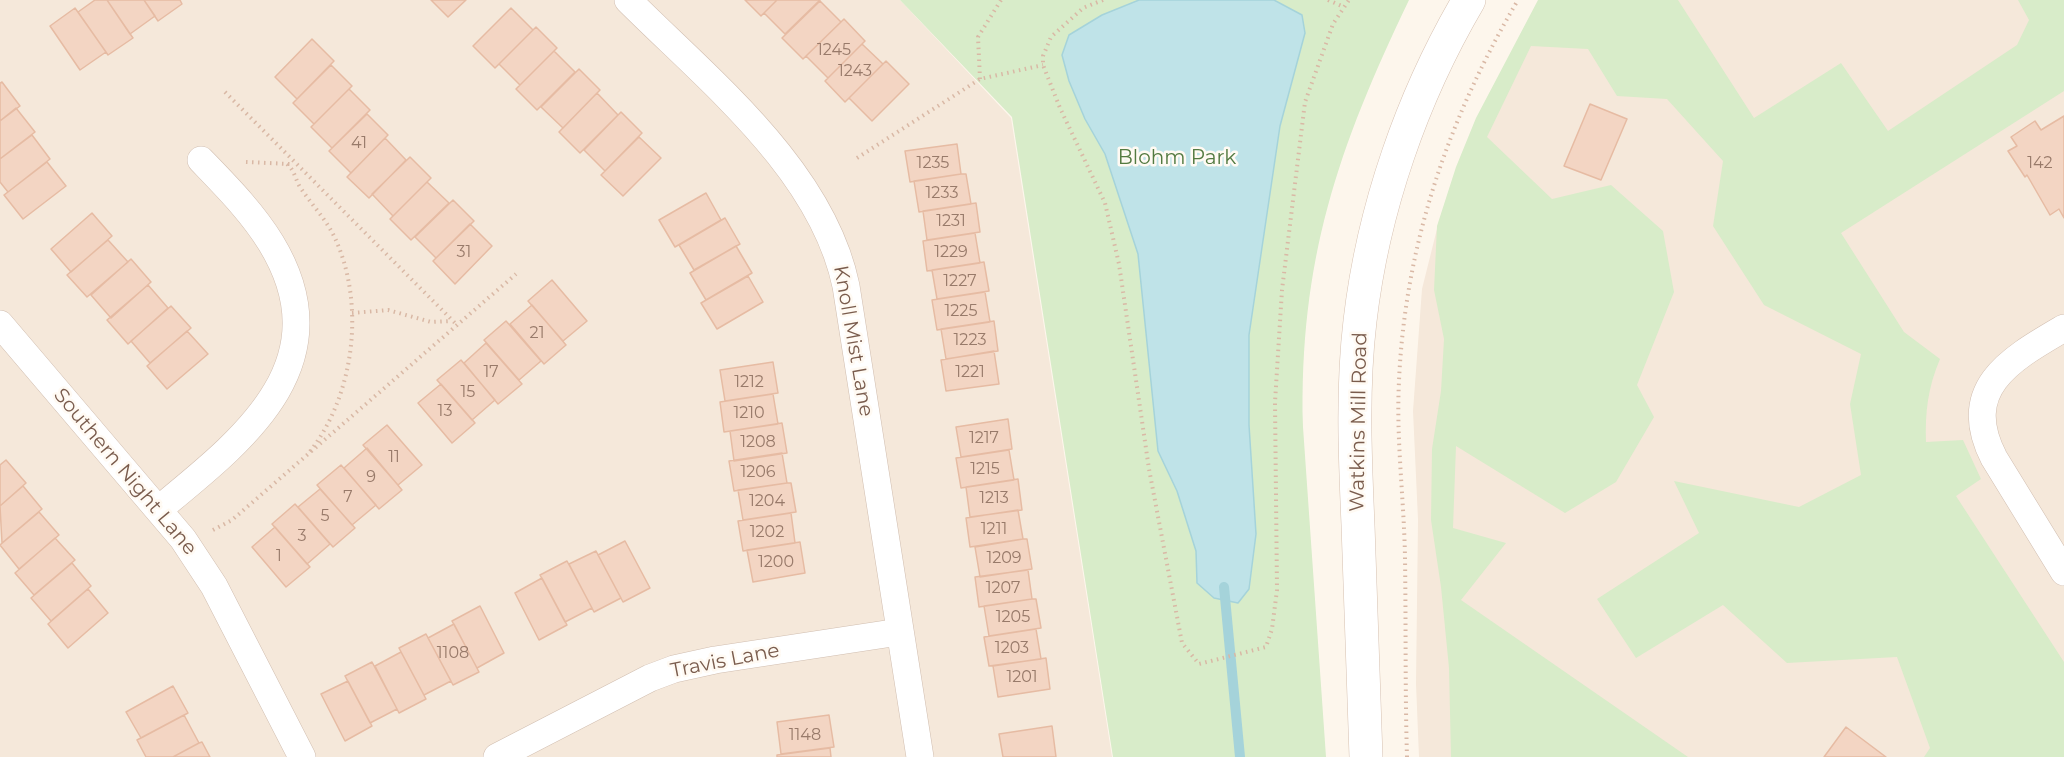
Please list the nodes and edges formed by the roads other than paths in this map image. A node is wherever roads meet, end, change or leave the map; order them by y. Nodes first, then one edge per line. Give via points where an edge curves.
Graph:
1 (628, 0) edge
2 (1469, 0) edge
3 (201, 160) road end
4 (0, 324) edge
5 (2064, 328) edge
6 (159, 509) junction
7 (2064, 572) edge
8 (898, 632) junction
9 (302, 757) edge
10 (497, 757) edge
11 (920, 757) edge
12 (1366, 757) edge

1 - 8 street, Knoll Mist Lane via 788,165 818,209 835,247 846,286
2 - 12 street, Watkins Mill Road via 1438,60 1397,161 1381,212 1360,321 1355,447
3 - 6 street via 271,243 289,279 295,303 295,329 291,359 281,386 259,419 226,453
4 - 6 street, Southern Night Lane
5 - 7 street via 1999,372 1983,404 1982,420 1985,440 1994,458
6 - 9 street, Southern Night Lane via 214,586
8 - 10 street, Travis Lane via 674,669
8 - 11 street, Knoll Mist Lane

